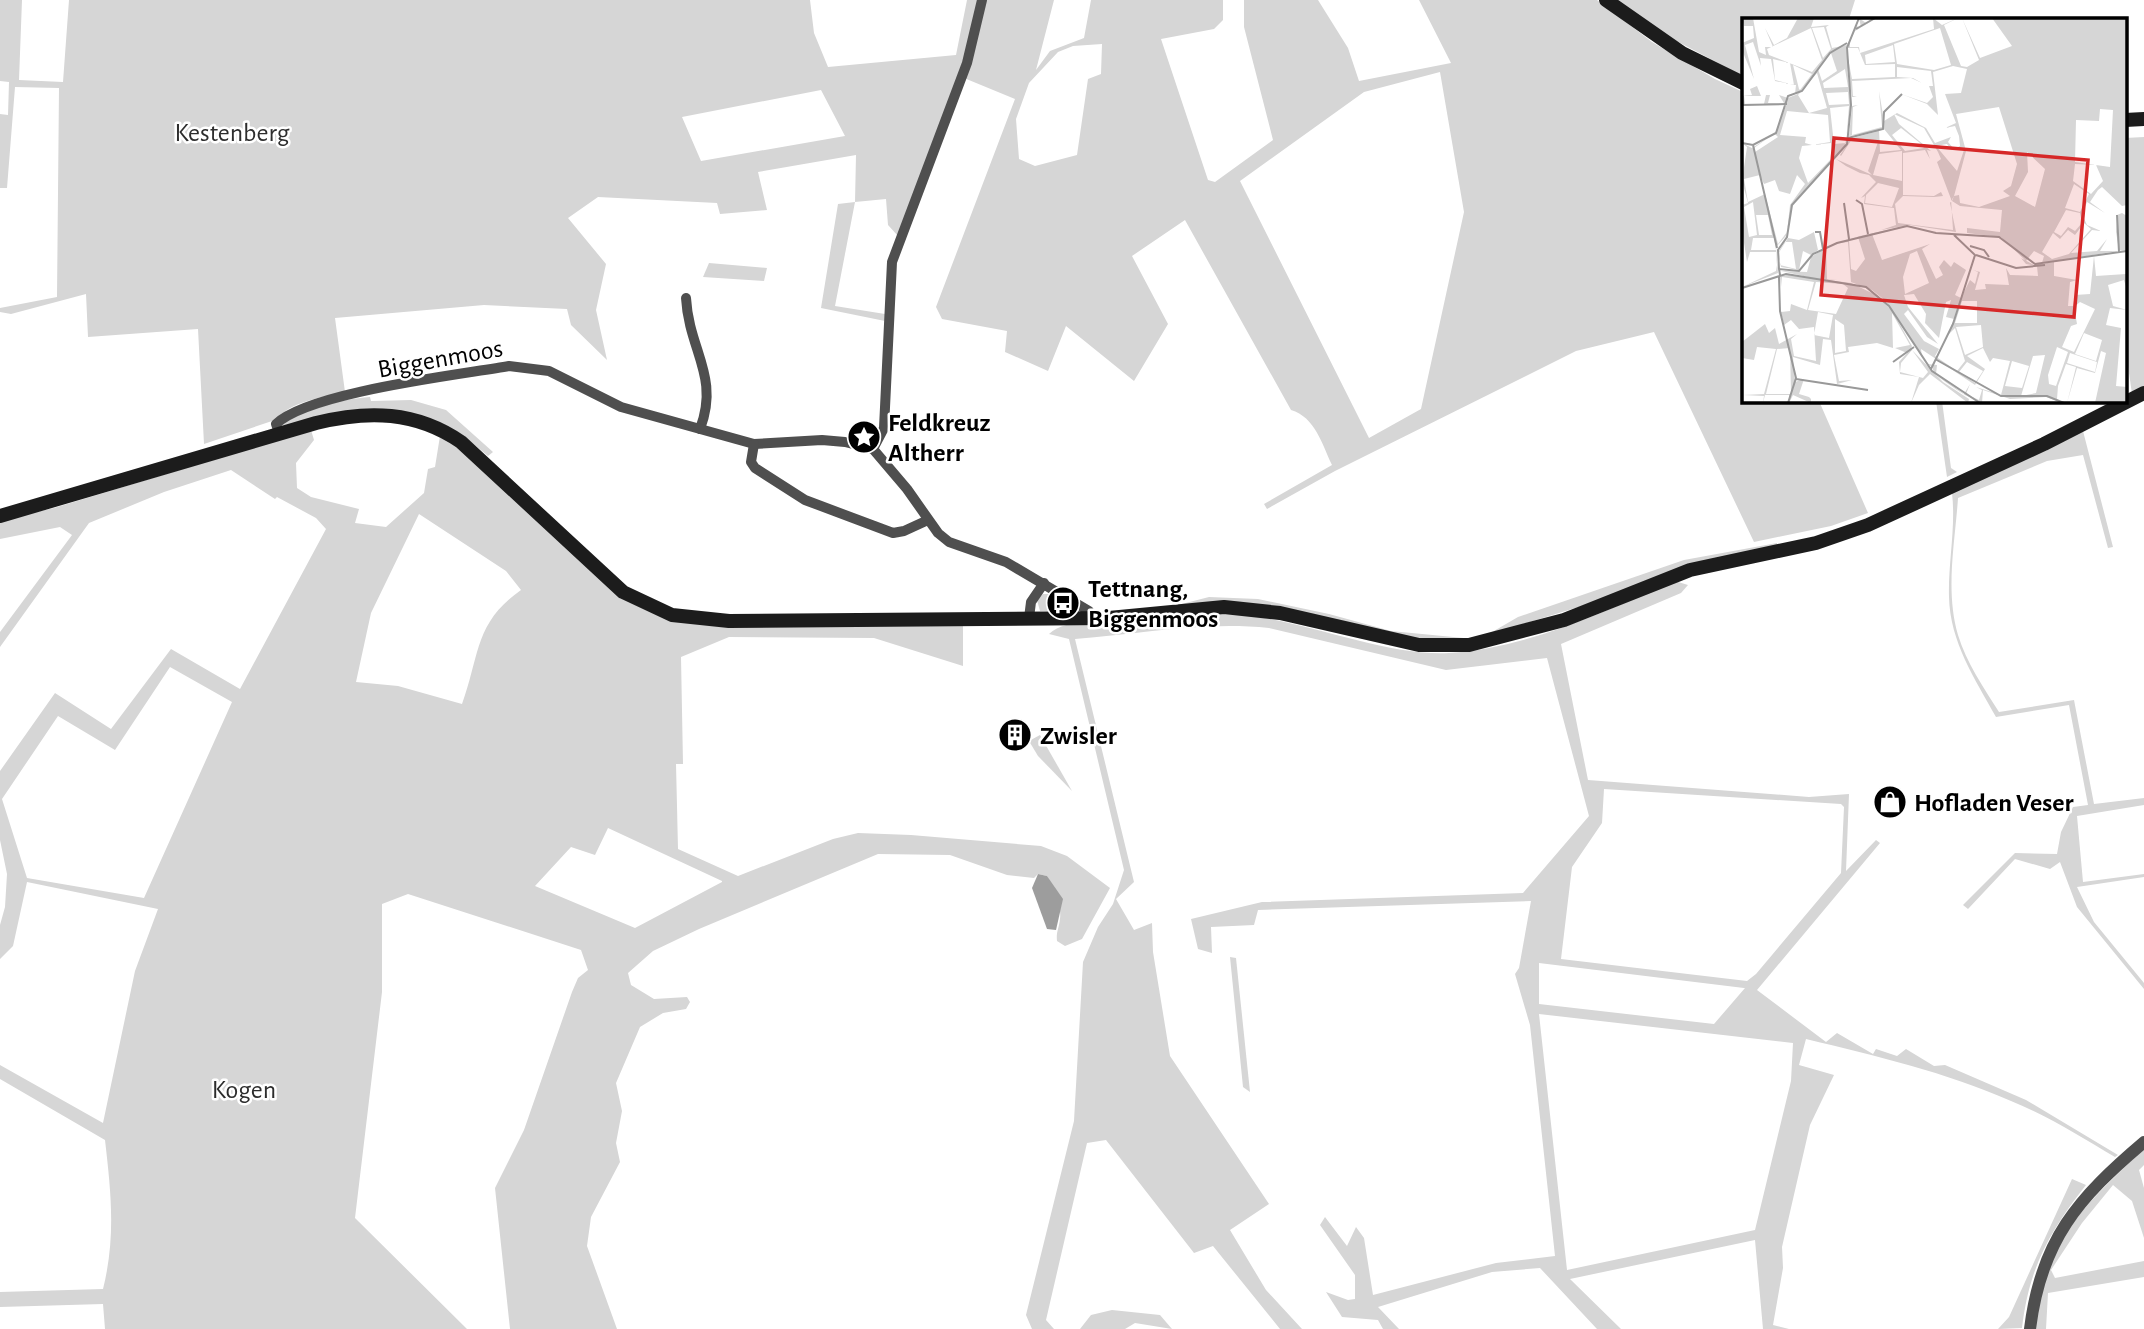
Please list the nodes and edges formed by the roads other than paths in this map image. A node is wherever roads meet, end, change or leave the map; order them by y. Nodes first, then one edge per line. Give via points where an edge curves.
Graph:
1 (982, 0) edge
2 (1606, 0) edge
3 (1742, 83) edge
4 (2144, 119) edge
5 (2126, 120) edge
6 (686, 298) dead end
7 (2144, 393) edge
8 (700, 429) junction
9 (279, 433) junction
10 (754, 444) junction
11 (873, 449) junction
12 (0, 516) edge
13 (928, 520) junction
14 (1044, 583) junction
15 (1029, 618) junction
16 (1092, 618) junction
17 (2144, 1142) edge
18 (2030, 1329) edge

1 - 11 street via 967,63 892,262 884,428
2 - 3 main road via 1682,53
4 - 5 main road
6 - 8 street via 688,322 709,396
7 - 16 main road via 1868,525 1816,543 1689,570 1587,612 1487,642 1419,645 1243,608
8 - 9 street, Biggenmoos via 621,407 549,371 509,366 325,399 285,416 276,424
8 - 10 street, Biggenmoos
9 - 12 main road
9 - 15 main road via 369,414 406,417 435,427 473,450 611,582 636,600 672,615 729,621
10 - 11 street, Biggenmoos via 822,440
10 - 13 street via 751,462 755,468 805,500 893,533
11 - 13 street
13 - 14 street via 949,542 1000,560
14 - 15 street via 1031,602
14 - 16 street via 1089,611
15 - 16 main road
17 - 18 street via 2104,1177 2063,1225 2037,1282

